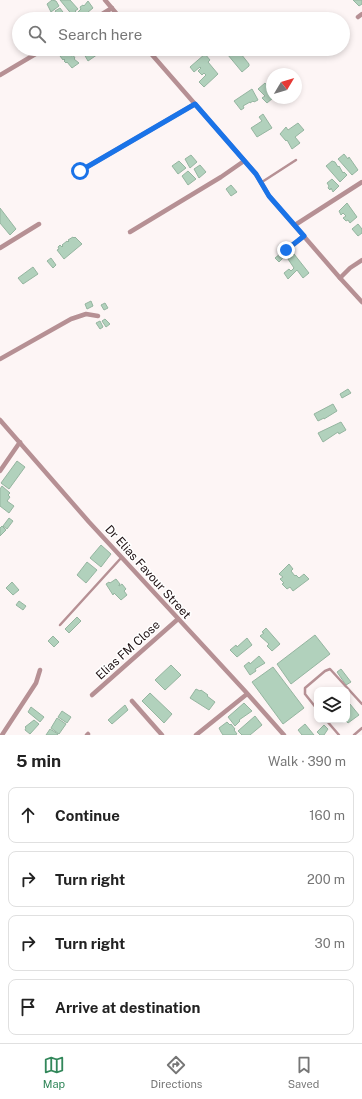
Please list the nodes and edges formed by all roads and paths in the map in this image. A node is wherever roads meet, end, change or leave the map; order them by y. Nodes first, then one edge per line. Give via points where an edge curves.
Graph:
1 (105, 0) edge
2 (112, 8) junction
3 (105, 12) edge
4 (115, 12) edge
5 (32, 56) edge
6 (153, 56) edge
7 (0, 75) edge
8 (195, 104) junction
9 (296, 160) dead end
10 (244, 161) junction
11 (80, 171) dead end
12 (261, 182) junction
13 (362, 182) edge
14 (39, 224) dead end
15 (294, 225) junction
16 (130, 232) dead end
17 (304, 236) junction
18 (0, 248) edge
19 (286, 250) dead end
20 (362, 260) edge
21 (340, 278) junction
22 (362, 302) edge
23 (98, 316) dead end
24 (0, 359) edge
25 (0, 420) edge
26 (20, 442) junction
27 (0, 471) edge
28 (121, 558) junction
29 (178, 619) junction
30 (60, 625) dead end
31 (40, 670) dead end
32 (346, 687) edge
33 (350, 691) edge
34 (247, 694) junction
35 (92, 695) dead end
36 (132, 702) dead end
37 (362, 704) edge
38 (314, 705) edge
39 (329, 723) edge
40 (362, 728) edge
41 (2, 735) edge
42 (162, 735) edge
43 (196, 735) edge
44 (284, 735) edge
45 (339, 735) edge
46 (354, 735) edge

1 - 2 street
2 - 3 street
2 - 4 street
5 - 7 street
6 - 8 street
8 - 10 street
8 - 11 street
9 - 12 lane
10 - 12 street
10 - 16 street
12 - 15 street via 269,196
13 - 15 street
14 - 18 street
15 - 17 street
17 - 19 street
17 - 21 street
20 - 21 street
21 - 22 street
23 - 24 street via 86,314 71,319
25 - 26 street, Dr Elias Favour Street
26 - 27 street
26 - 28 street, Dr Elias Favour Street
28 - 29 street, Dr Elias Favour Street
28 - 30 lane
29 - 34 street, Dr Elias Favour Street
29 - 35 street, Elias FM Close
31 - 41 street via 36,683
32 - 38 lane via 330,669 325,671 304,688 305,694
33 - 37 lane
34 - 43 street
34 - 44 street, Dr Elias Favour Street
36 - 42 street
39 - 45 lane
40 - 46 lane

